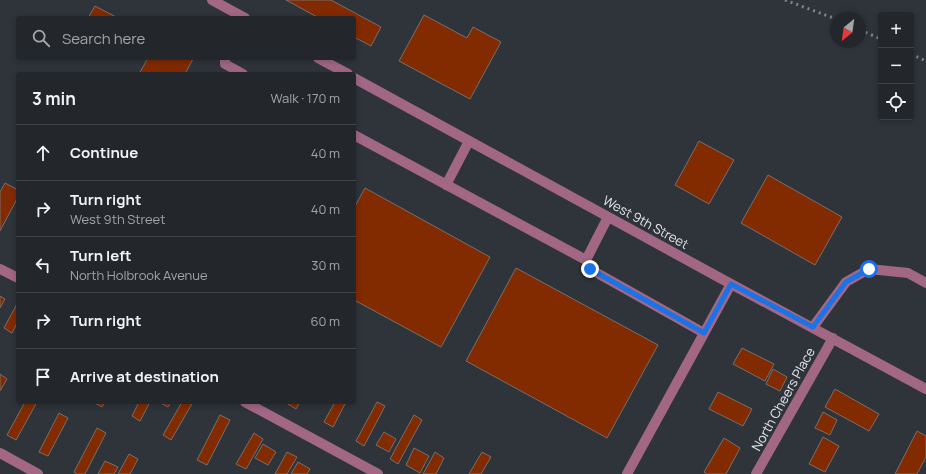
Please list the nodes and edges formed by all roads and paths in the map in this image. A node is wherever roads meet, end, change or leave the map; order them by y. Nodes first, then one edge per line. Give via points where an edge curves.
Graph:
1 (212, 0) edge
2 (241, 16) edge
3 (225, 60) edge
4 (321, 60) edge
5 (335, 71) edge
6 (239, 72) edge
7 (356, 79) edge
8 (356, 137) edge
9 (469, 141) junction
10 (446, 185) junction
11 (608, 217) junction
12 (586, 260) junction
13 (0, 269) edge
14 (16, 277) edge
15 (926, 283) edge
16 (731, 284) junction
17 (813, 327) junction
18 (704, 333) junction
19 (833, 338) junction
20 (926, 388) edge
21 (249, 404) edge
22 (0, 453) edge
23 (38, 474) edge
24 (378, 474) edge
25 (627, 474) edge
26 (756, 474) edge

1 - 2 street
3 - 6 street via 225,64
4 - 5 street
7 - 9 street, West 9th Street
8 - 10 street
9 - 10 street
9 - 11 street, West 9th Street
10 - 12 street
11 - 12 street
11 - 16 street, West 9th Street
12 - 18 street via 590,269
13 - 14 street
15 - 17 street via 908,273 869,269 846,282
16 - 17 street, West 9th Street
16 - 18 street
17 - 19 street, West 9th Street
18 - 25 street
19 - 20 street, West 9th Street
19 - 26 street, North Cheers Place
21 - 24 street
22 - 23 street

